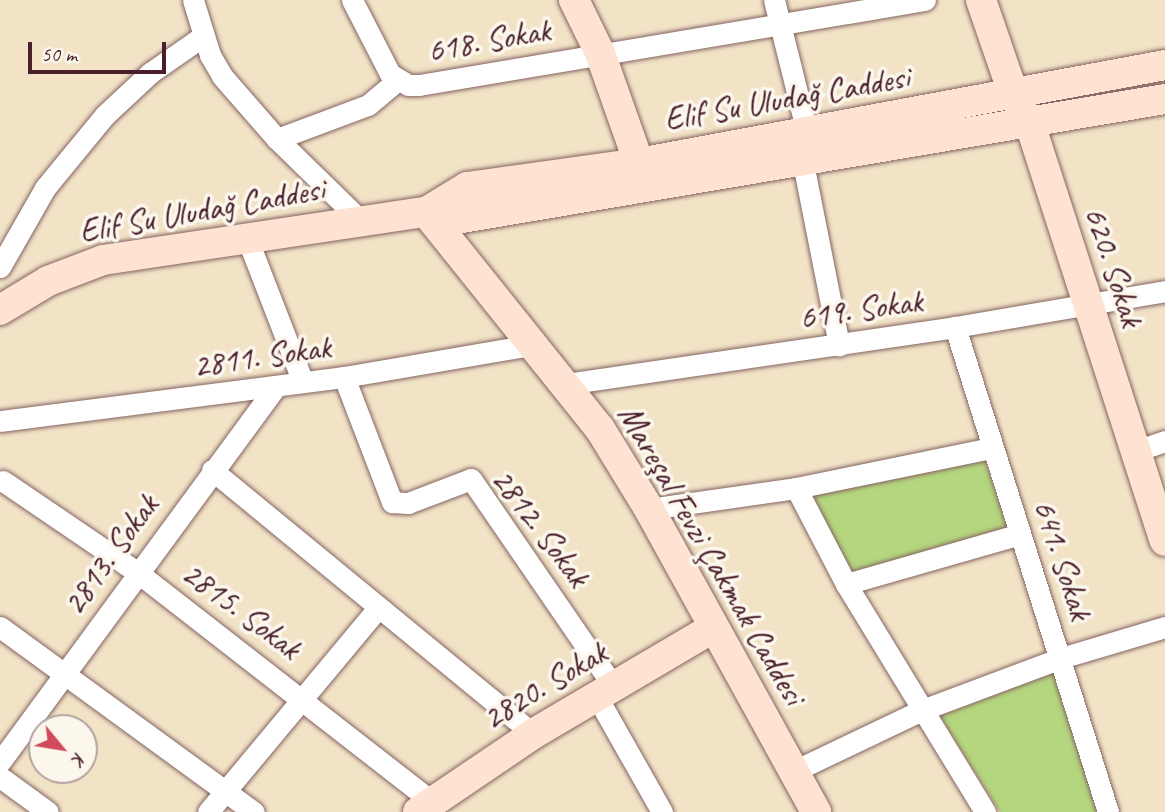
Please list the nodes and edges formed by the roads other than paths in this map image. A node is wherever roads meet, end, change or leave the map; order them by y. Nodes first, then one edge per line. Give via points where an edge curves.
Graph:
1 (193, 0) edge
2 (352, 0) edge
3 (573, 0) edge
4 (774, 0) edge
5 (925, 0) edge
6 (981, 0) edge
7 (883, 3) edge
8 (781, 24) junction
9 (203, 36) junction
10 (600, 53) junction
11 (1165, 65) edge
12 (397, 81) junction
13 (1014, 96) junction
14 (1165, 99) edge
15 (1030, 124) junction
16 (807, 132) junction
17 (277, 139) junction
18 (639, 163) junction
19 (803, 163) junction
20 (426, 212) junction
21 (361, 220) junction
22 (247, 238) junction
23 (0, 267) edge
24 (1165, 291) edge
25 (1086, 307) junction
26 (0, 310) edge
27 (955, 327) junction
28 (531, 345) junction
29 (839, 345) junction
30 (344, 377) junction
31 (302, 380) junction
32 (565, 384) junction
33 (275, 387) junction
34 (0, 421) edge
35 (1165, 441) edge
36 (991, 448) junction
37 (1136, 451) junction
38 (212, 470) junction
39 (3, 481) dead end
40 (796, 488) junction
41 (649, 509) junction
42 (1020, 534) junction
43 (1165, 541) edge
44 (137, 572) junction
45 (846, 584) junction
46 (378, 608) junction
47 (0, 627) edge
48 (1165, 627) edge
49 (713, 628) junction
50 (1061, 658) junction
51 (65, 670) junction
52 (606, 692) junction
53 (305, 701) junction
54 (922, 710) junction
55 (533, 734) junction
56 (0, 762) edge
57 (792, 772) junction
58 (0, 777) edge
59 (228, 792) junction
60 (425, 807) edge
61 (658, 810) edge
62 (48, 812) edge
63 (208, 812) edge
64 (254, 812) edge
65 (816, 812) edge
66 (985, 812) edge
67 (1108, 812) edge

1 - 9 street
2 - 12 street
3 - 10 main road
4 - 8 street
5 - 7 street, 618. Sokak
6 - 13 main road, 620. Sokak
7 - 8 street, 618. Sokak
8 - 10 street, 618. Sokak
8 - 16 street
9 - 17 street via 222,76
9 - 23 street via 150,73 106,115 45,188
10 - 12 street, 618. Sokak via 419,85
10 - 18 main road
11 - 13 main road, Elif Su Uludağ Caddesi
12 - 17 street via 368,105
13 - 15 main road, 620. Sokak
13 - 16 main road, Elif Su Uludağ Caddesi
14 - 15 main road, Elif Su Uludağ Caddesi
15 - 19 main road, Elif Su Uludağ Caddesi
15 - 25 main road, 620. Sokak
16 - 18 main road, Elif Su Uludağ Caddesi
17 - 21 street
18 - 20 main road, Elif Su Uludağ Caddesi via 467,187
19 - 20 main road, Elif Su Uludağ Caddesi via 462,218
19 - 29 street
20 - 21 main road, Elif Su Uludağ Caddesi
20 - 28 main road, Mareşal Fevzi Çakmak Caddesi
21 - 22 main road, Elif Su Uludağ Caddesi
22 - 26 main road, Elif Su Uludağ Caddesi via 103,260 48,281
22 - 31 street
24 - 25 street, 619. Sokak
25 - 27 street, 619. Sokak
25 - 37 main road, 620. Sokak
27 - 29 street, 619. Sokak
27 - 36 street, 641. Sokak
28 - 30 street, 2811. Sokak
28 - 32 main road, Mareşal Fevzi Çakmak Caddesi
29 - 32 street, 619. Sokak
30 - 31 street, 2811. Sokak
30 - 52 street, 2812. Sokak via 392,502 408,503 471,479
31 - 33 street, 2811. Sokak
32 - 41 main road, Mareşal Fevzi Çakmak Caddesi via 600,429
33 - 34 street, 2811. Sokak
33 - 38 street, 2813. Sokak
35 - 37 street
36 - 40 street
36 - 42 street, 641. Sokak
37 - 43 main road, 620. Sokak
38 - 44 street, 2813. Sokak
38 - 46 street
39 - 44 street, 2815. Sokak
40 - 41 street
40 - 45 street
41 - 49 main road, Mareşal Fevzi Çakmak Caddesi
42 - 45 street
42 - 50 street, 641. Sokak
44 - 51 street, 2813. Sokak
44 - 53 street, 2815. Sokak
45 - 54 street
46 - 53 street
46 - 55 street
47 - 51 street
48 - 50 street
49 - 52 main road, 2820. Sokak
49 - 57 main road, Mareşal Fevzi Çakmak Caddesi
50 - 54 street
50 - 67 street, 641. Sokak
51 - 56 street, 2813. Sokak
51 - 59 street
52 - 55 main road, 2820. Sokak
52 - 61 street
53 - 59 street
53 - 60 street, 2815. Sokak
54 - 57 street
54 - 66 street
55 - 60 main road, 2820. Sokak
57 - 65 main road, Mareşal Fevzi Çakmak Caddesi
58 - 62 street
59 - 63 street
59 - 64 street

